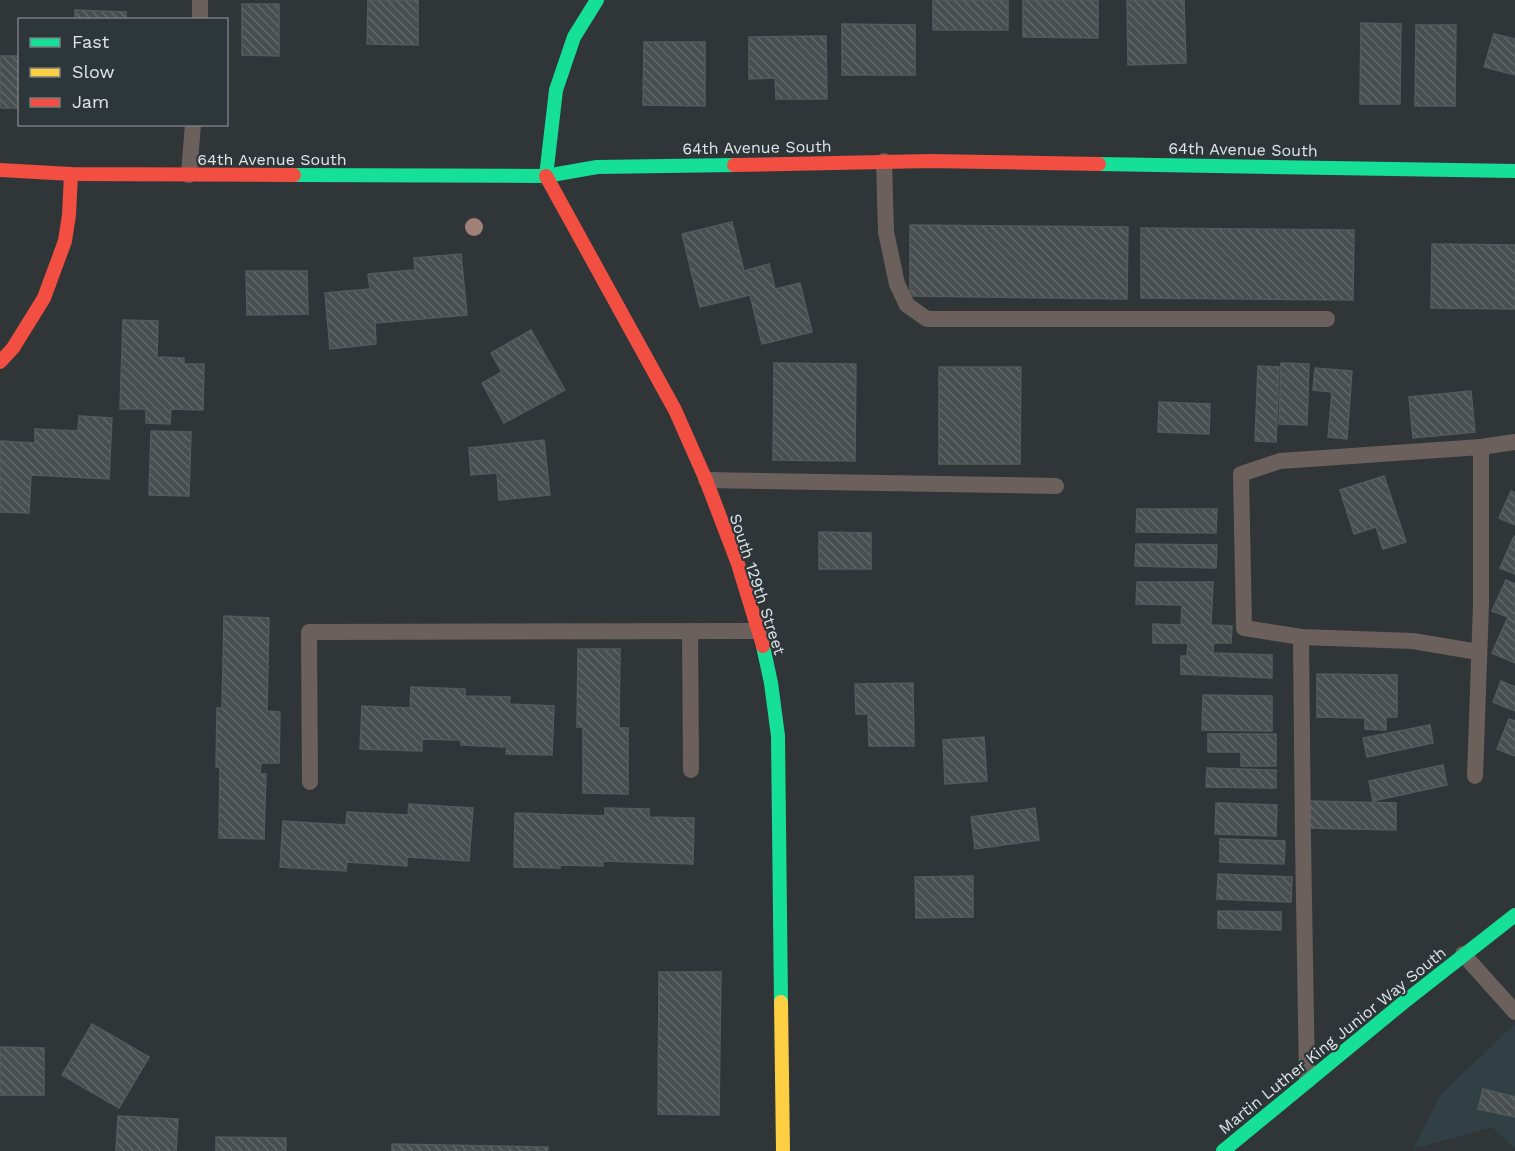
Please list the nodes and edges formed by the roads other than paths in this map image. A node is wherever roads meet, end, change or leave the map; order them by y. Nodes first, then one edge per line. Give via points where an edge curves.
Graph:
1 (201, 0) edge
2 (597, 0) edge
3 (200, 18) edge
4 (193, 126) edge
5 (884, 161) junction
6 (0, 170) edge
7 (1515, 171) edge
8 (71, 174) junction
9 (189, 175) junction
10 (546, 176) junction
11 (1328, 319) dead end
12 (0, 362) edge
13 (1515, 442) edge
14 (1481, 447) junction
15 (706, 480) junction
16 (1056, 486) dead end
17 (690, 631) junction
18 (759, 631) junction
19 (1301, 638) junction
20 (1478, 652) junction
21 (691, 770) dead end
22 (1475, 776) dead end
23 (310, 782) dead end
24 (1496, 912) dead end
25 (1515, 915) edge
26 (1463, 954) junction
27 (1515, 1012) edge
28 (1307, 1081) junction
29 (783, 1151) edge
30 (1223, 1151) edge

1 - 3 lane
2 - 10 street via 574,37 556,90
4 - 9 lane
5 - 7 street, 64th Avenue South
5 - 10 street, 64th Avenue South via 597,167
5 - 11 lane via 886,232 897,284 907,305 927,319
6 - 8 street, 64th Avenue South
8 - 9 street, 64th Avenue South
8 - 12 street via 65,241 44,298
9 - 10 street, 64th Avenue South
10 - 15 street, South 129th Street via 675,410
13 - 14 lane
14 - 19 lane via 1280,461 1241,474 1245,628
14 - 20 lane
15 - 16 lane
15 - 18 street, South 129th Street
17 - 18 lane
17 - 21 lane
17 - 23 lane via 309,632
18 - 29 street, South 129th Street via 778,736
19 - 20 lane via 1413,641
19 - 28 lane
20 - 22 lane
24 - 26 street, Martin Luther King Junior Way South
25 - 26 street, Martin Luther King Junior Way South
26 - 27 lane
26 - 28 street, Martin Luther King Junior Way South
28 - 30 street, Martin Luther King Junior Way South

